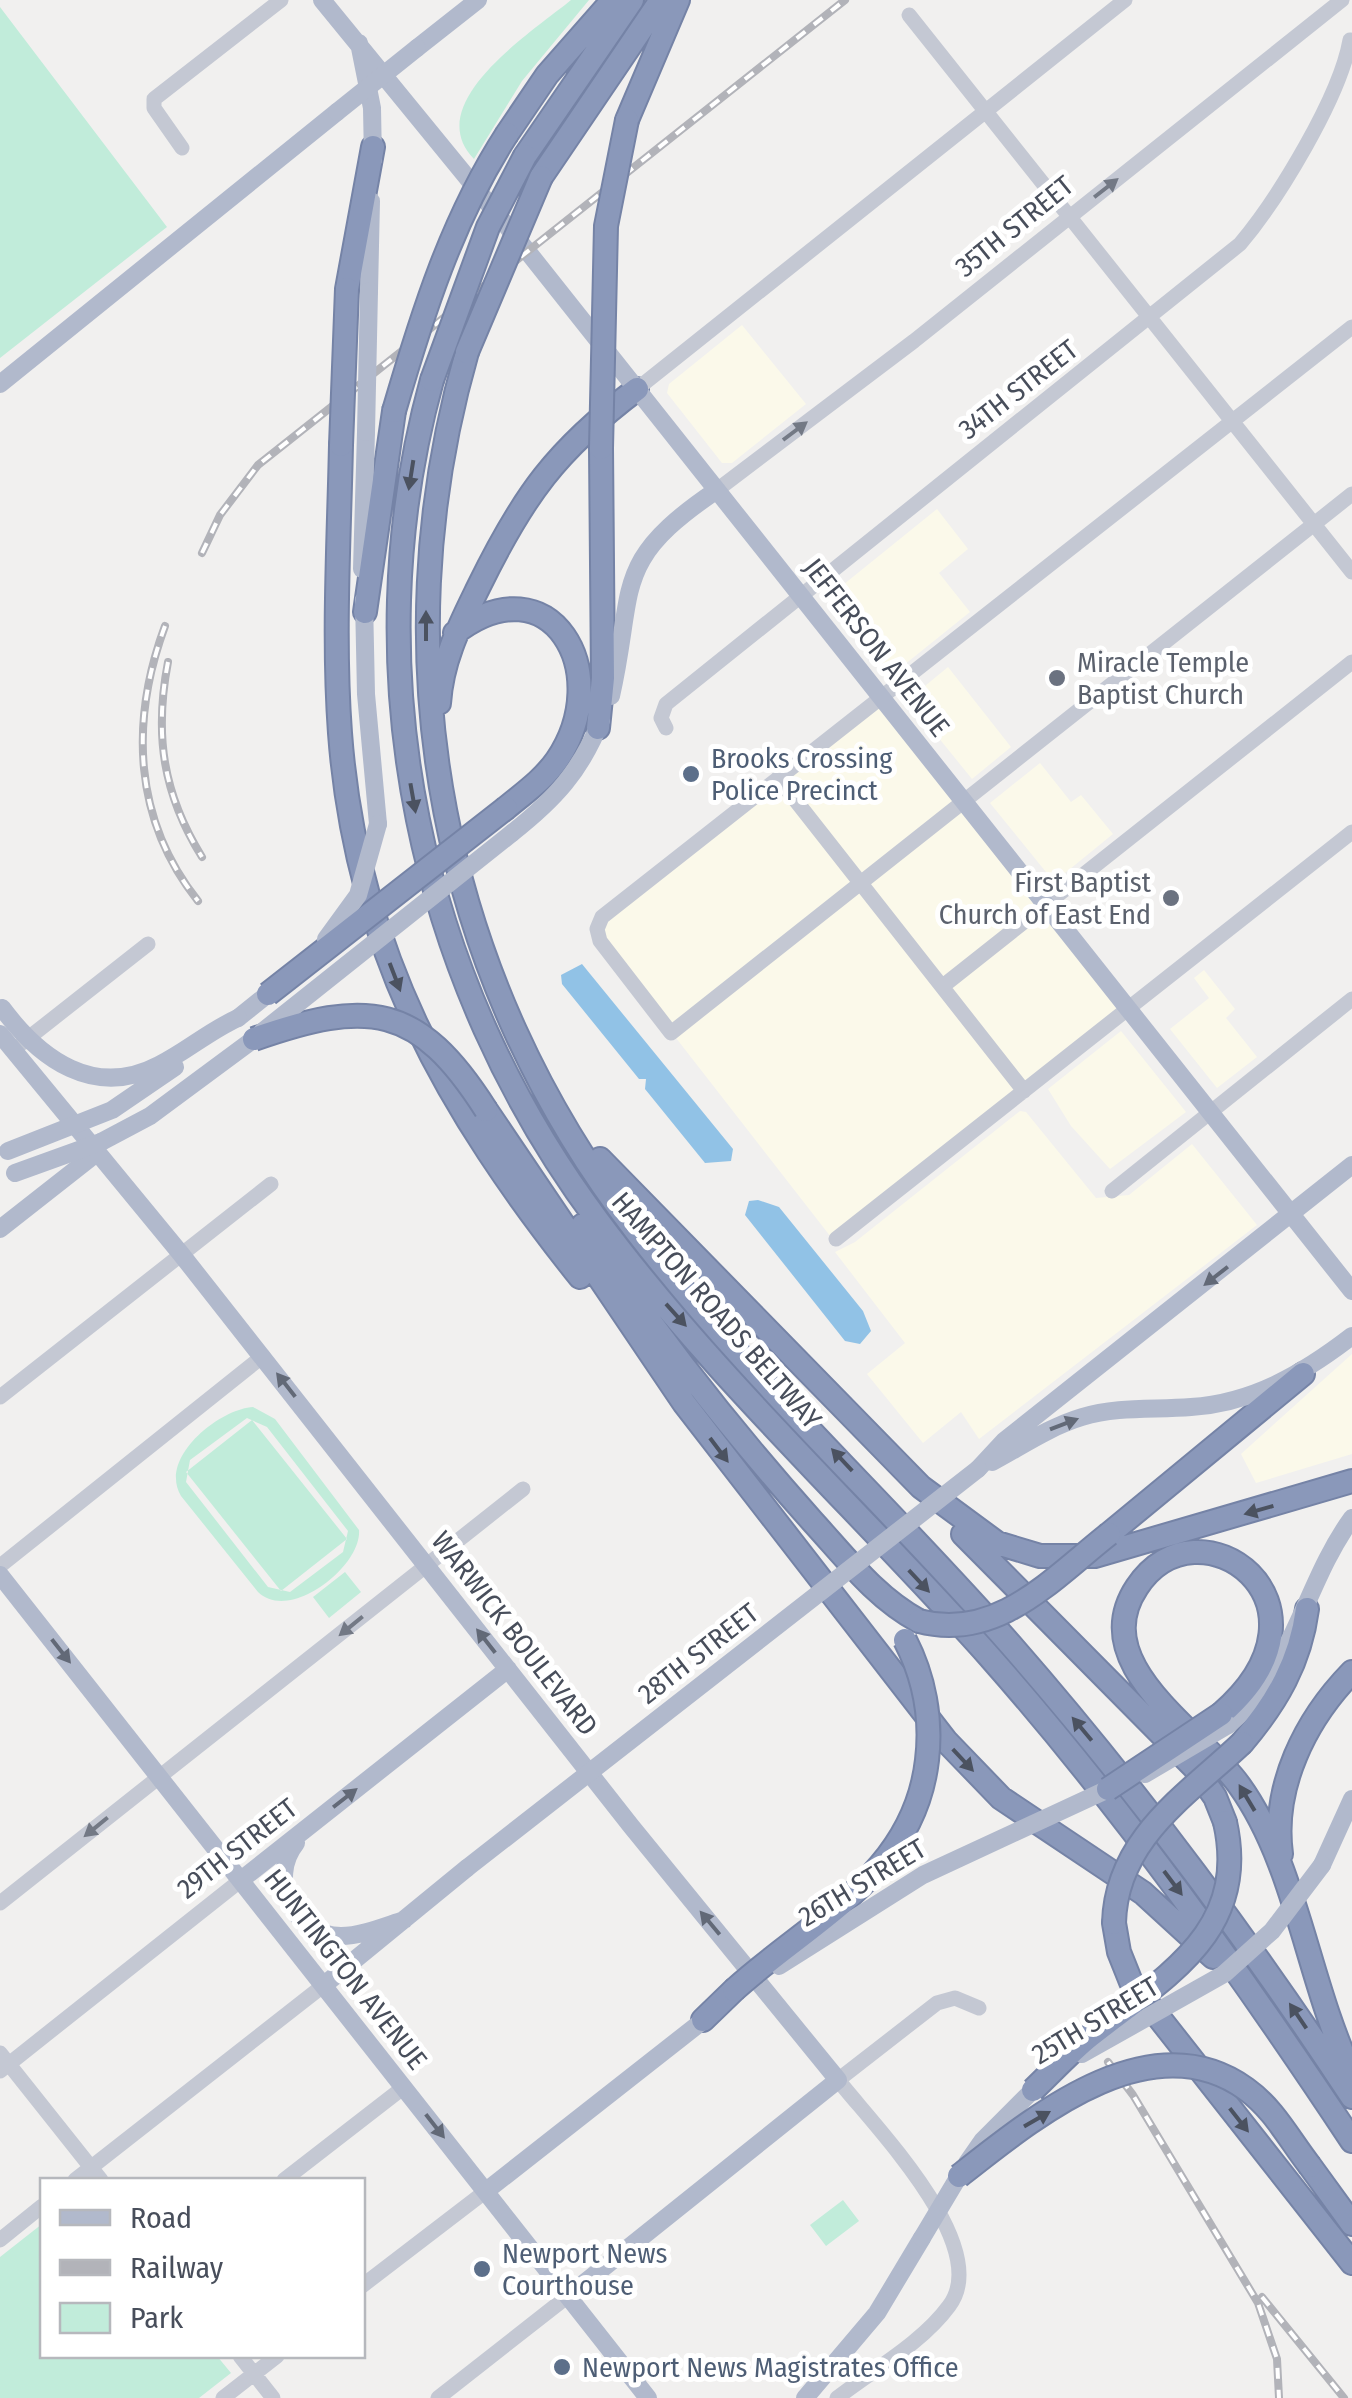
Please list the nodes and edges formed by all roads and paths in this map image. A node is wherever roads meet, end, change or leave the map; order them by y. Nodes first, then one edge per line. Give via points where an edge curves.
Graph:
1 (281, 0) edge
2 (322, 0) edge
3 (332, 0) edge
4 (478, 0) edge
5 (613, 0) edge
6 (632, 0) edge
7 (661, 0) edge
8 (678, 0) edge
9 (1124, 0) edge
10 (1342, 0) edge
11 (908, 14) dead end
12 (358, 39) junction
13 (1350, 40) edge
14 (986, 110) junction
15 (373, 147) joint
16 (182, 148) dead end
17 (1070, 216) junction
18 (358, 290) junction
19 (1151, 318) junction
20 (1352, 326) edge
21 (0, 384) edge
22 (637, 388) junction
23 (1232, 422) junction
24 (716, 490) junction
25 (1352, 494) edge
26 (1314, 524) junction
27 (1352, 572) edge
28 (801, 596) junction
29 (365, 612) junction
30 (455, 633) junction
31 (1352, 662) edge
32 (883, 698) junction
33 (598, 728) junction
34 (666, 728) dead end
35 (778, 778) junction
36 (441, 792) junction
37 (964, 802) junction
38 (1352, 832) edge
39 (861, 883) junction
40 (1046, 906) junction
41 (148, 944) dead end
42 (457, 968) junction
43 (943, 986) junction
44 (268, 994) junction
45 (1352, 999) edge
46 (1, 1007) edge
47 (1128, 1008) junction
48 (238, 1018) junction
49 (0, 1034) edge
50 (254, 1039) junction
51 (6, 1055) edge
52 (537, 1076) junction
53 (1024, 1091) junction
54 (1210, 1112) junction
55 (4, 1152) edge
56 (98, 1152) junction
57 (1352, 1165) edge
58 (7, 1175) edge
59 (271, 1184) dead end
60 (1112, 1190) dead end
61 (1291, 1214) junction
62 (0, 1229) edge
63 (836, 1239) dead end
64 (181, 1254) junction
65 (1352, 1291) edge
66 (1352, 1336) edge
67 (263, 1356) junction
68 (1303, 1374) junction
69 (0, 1398) edge
70 (684, 1403) junction
71 (978, 1469) junction
72 (1352, 1481) edge
73 (920, 1487) junction
74 (523, 1489) dead end
75 (1352, 1518) edge
76 (840, 1552) junction
77 (427, 1565) junction
78 (0, 1566) edge
79 (0, 1575) edge
80 (1308, 1609) joint
81 (508, 1669) junction
82 (1352, 1672) edge
83 (1230, 1727) junction
84 (158, 1777) junction
85 (1108, 1788) joint
86 (1352, 1799) edge
87 (309, 1826) junction
88 (241, 1880) junction
89 (1285, 1888) junction
90 (0, 1903) edge
91 (404, 1920) junction
92 (324, 1985) junction
93 (736, 1993) junction
94 (978, 2008) dead end
95 (703, 2020) joint
96 (1294, 2053) junction
97 (3, 2063) edge
98 (1352, 2074) edge
99 (838, 2080) junction
100 (404, 2087) junction
101 (1033, 2090) junction
102 (1352, 2098) edge
103 (1352, 2141) edge
104 (96, 2174) edge
105 (959, 2176) junction
106 (287, 2178) edge
107 (486, 2191) junction
108 (40, 2208) edge
109 (1352, 2224) edge
110 (0, 2240) edge
111 (1352, 2262) edge
112 (365, 2284) edge
113 (568, 2296) junction
114 (242, 2358) edge
115 (274, 2358) edge
116 (254, 2374) junction
117 (223, 2398) edge
118 (274, 2398) edge
119 (438, 2398) edge
120 (648, 2398) edge
121 (805, 2398) edge
122 (837, 2398) edge

1 - 16 street via 152,103
2 - 12 main road, JEFFERSON AVENUE
3 - 12 main road, JEFFERSON AVENUE
4 - 21 main road, bridge
5 - 29 highway, bridge via 506,134 453,233 394,411
6 -> 42 highway, HAMPTON ROADS BELTWAY, bridge via 525,156 488,227 432,380 405,516 400,681 417,821
36 -> 7 highway, HAMPTON ROADS BELTWAY, bridge via 428,701 428,570 438,477 467,352 541,177
8 - 33 highway, bridge via 627,120 606,226
9 - 14 street
17 -> 10 street, 35TH STREET
11 - 14 street
12 - 15 main road
12 - 22 main road, JEFFERSON AVENUE
13 - 19 street, 34TH STREET via 1341,76 1256,225 1222,262
14 - 17 street
14 - 22 street
15 - 18 highway
17 - 19 street
24 -> 17 street, 35TH STREET
18 - 29 main road, bridge
18 -> 70 highway, bridge via 341,445 340,732 357,851 387,957 430,1058 488,1156
19 - 23 street
19 - 28 street, 34TH STREET
20 - 23 street
22 - 24 main road, JEFFERSON AVENUE
22 - 30 highway via 564,450 533,487
23 - 26 street
23 - 32 street
24 - 28 main road, JEFFERSON AVENUE
24 - 33 main road via 666,528 638,562 620,620 612,692
25 - 26 street
26 - 27 street
26 - 37 street
28 - 32 main road, JEFFERSON AVENUE
28 - 34 street, 34TH STREET via 666,704
29 - 44 main road, bridge via 378,824 368,873 353,906 324,942
30 - 36 highway via 439,702
30 - 44 highway, bridge via 480,616 522,611 561,631 579,661 581,696 568,741 548,771 506,808
31 - 40 street
32 - 35 street
32 - 37 main road, JEFFERSON AVENUE
33 - 50 main road, bridge via 570,783
35 - 39 street
35 - 39 street via 602,916 600,941 671,1032
36 - 52 highway, HAMPTON ROADS BELTWAY via 476,929
37 - 39 street
37 - 40 main road, JEFFERSON AVENUE
38 - 47 street
39 - 43 street
40 - 43 street
40 - 47 main road, JEFFERSON AVENUE
41 - 51 street
42 - 76 highway via 486,1059 558,1188 694,1379
42 -> 96 highway, HAMPTON ROADS BELTWAY via 537,1131 624,1255 1011,1681 1176,1886
43 - 53 street
44 - 48 main road
45 - 54 street
46 - 48 main road, bridge via 50,1060 107,1078 152,1069
47 - 53 street
47 - 54 main road, JEFFERSON AVENUE
48 - 55 main road, bridge via 112,1110
49 - 51 main road, WARWICK BOULEVARD
50 - 58 main road, bridge via 150,1116 102,1142
50 - 70 highway, bridge via 331,1016 368,1016 397,1022 445,1052
51 - 56 main road, WARWICK BOULEVARD
52 - 73 highway via 653,1218
102 -> 52 highway, HAMPTON ROADS BELTWAY via 1206,1886 1080,1726 644,1242 583,1157
53 - 63 street
54 - 60 street
54 - 61 main road, JEFFERSON AVENUE
56 - 62 main road
56 - 64 main road, WARWICK BOULEVARD
57 - 61 main road, 28TH STREET
59 - 64 street
61 - 65 main road, JEFFERSON AVENUE
61 -> 71 main road, 28TH STREET
64 - 67 main road, WARWICK BOULEVARD
64 - 69 street
66 - 68 main road
77 -> 67 main road, WARWICK BOULEVARD
67 - 78 street
71 -> 68 main road via 1083,1417 1222,1402
68 - 76 highway, bridge via 998,1616 958,1627 919,1621 883,1597
70 -> 96 highway via 960,1757 1026,1817 1174,1918
71 - 91 main road, 28TH STREET, bridge
72 -> 73 highway via 1120,1550 1074,1557 1040,1556 997,1543
73 - 101 highway, bridge via 1194,1766 1224,1822 1227,1884 1202,1943
74 - 77 street
75 - 80 main road via 1326,1560
76 - 93 highway, bridge via 905,1640 923,1686 929,1733 924,1784 906,1832 866,1884
81 -> 77 main road, WARWICK BOULEVARD
77 -> 84 street
79 -> 84 main road, HUNTINGTON AVENUE
80 - 83 highway via 1294,1665
87 -> 81 main road, 29TH STREET
99 -> 81 main road, WARWICK BOULEVARD
82 - 89 highway via 1316,1718 1286,1781 1278,1824
83 - 85 highway, bridge
89 -> 83 highway via 1248,1798 1130,1662 1123,1629 1131,1596 1152,1568 1177,1556 1228,1559 1251,1574 1269,1602 1274,1627 1265,1661
83 -> 111 highway, bridge via 1138,1843 1119,1884 1119,1952 1131,1982
84 - 88 main road, HUNTINGTON AVENUE
84 -> 90 street
85 - 93 main road, 26TH STREET, bridge via 923,1874
86 - 101 main road, 25TH STREET, bridge via 1322,1865 1272,1931 1224,1974 1093,2046
87 - 88 main road, 29TH STREET
87 - 91 main road via 283,1873 299,1918 319,1932 342,1936
88 - 92 main road, HUNTINGTON AVENUE
88 - 97 street, 29TH STREET
89 - 98 highway
91 - 92 main road, 28TH STREET
92 - 100 main road, HUNTINGTON AVENUE
92 - 104 street, 28TH STREET
93 - 95 highway
94 - 99 street via 955,1998 937,2003
95 - 107 main road
96 - 103 highway, HAMPTON ROADS BELTWAY
97 - 104 street
99 - 113 main road
99 - 122 street, WARWICK BOULEVARD via 952,2232 960,2278 939,2318
100 - 106 street
100 -> 107 main road, HUNTINGTON AVENUE
101 - 105 main road, 25TH STREET, bridge via 983,2140
105 -> 109 highway, bridge via 1018,2130 1108,2080 1170,2064 1216,2073 1246,2089 1274,2116
105 - 121 main road, 25TH STREET, bridge via 877,2312
107 - 112 street
107 - 113 main road, HUNTINGTON AVENUE
108 - 110 street
113 - 119 street
113 - 120 main road, HUNTINGTON AVENUE
114 - 116 street
115 - 116 street
116 - 117 street
116 - 118 street

